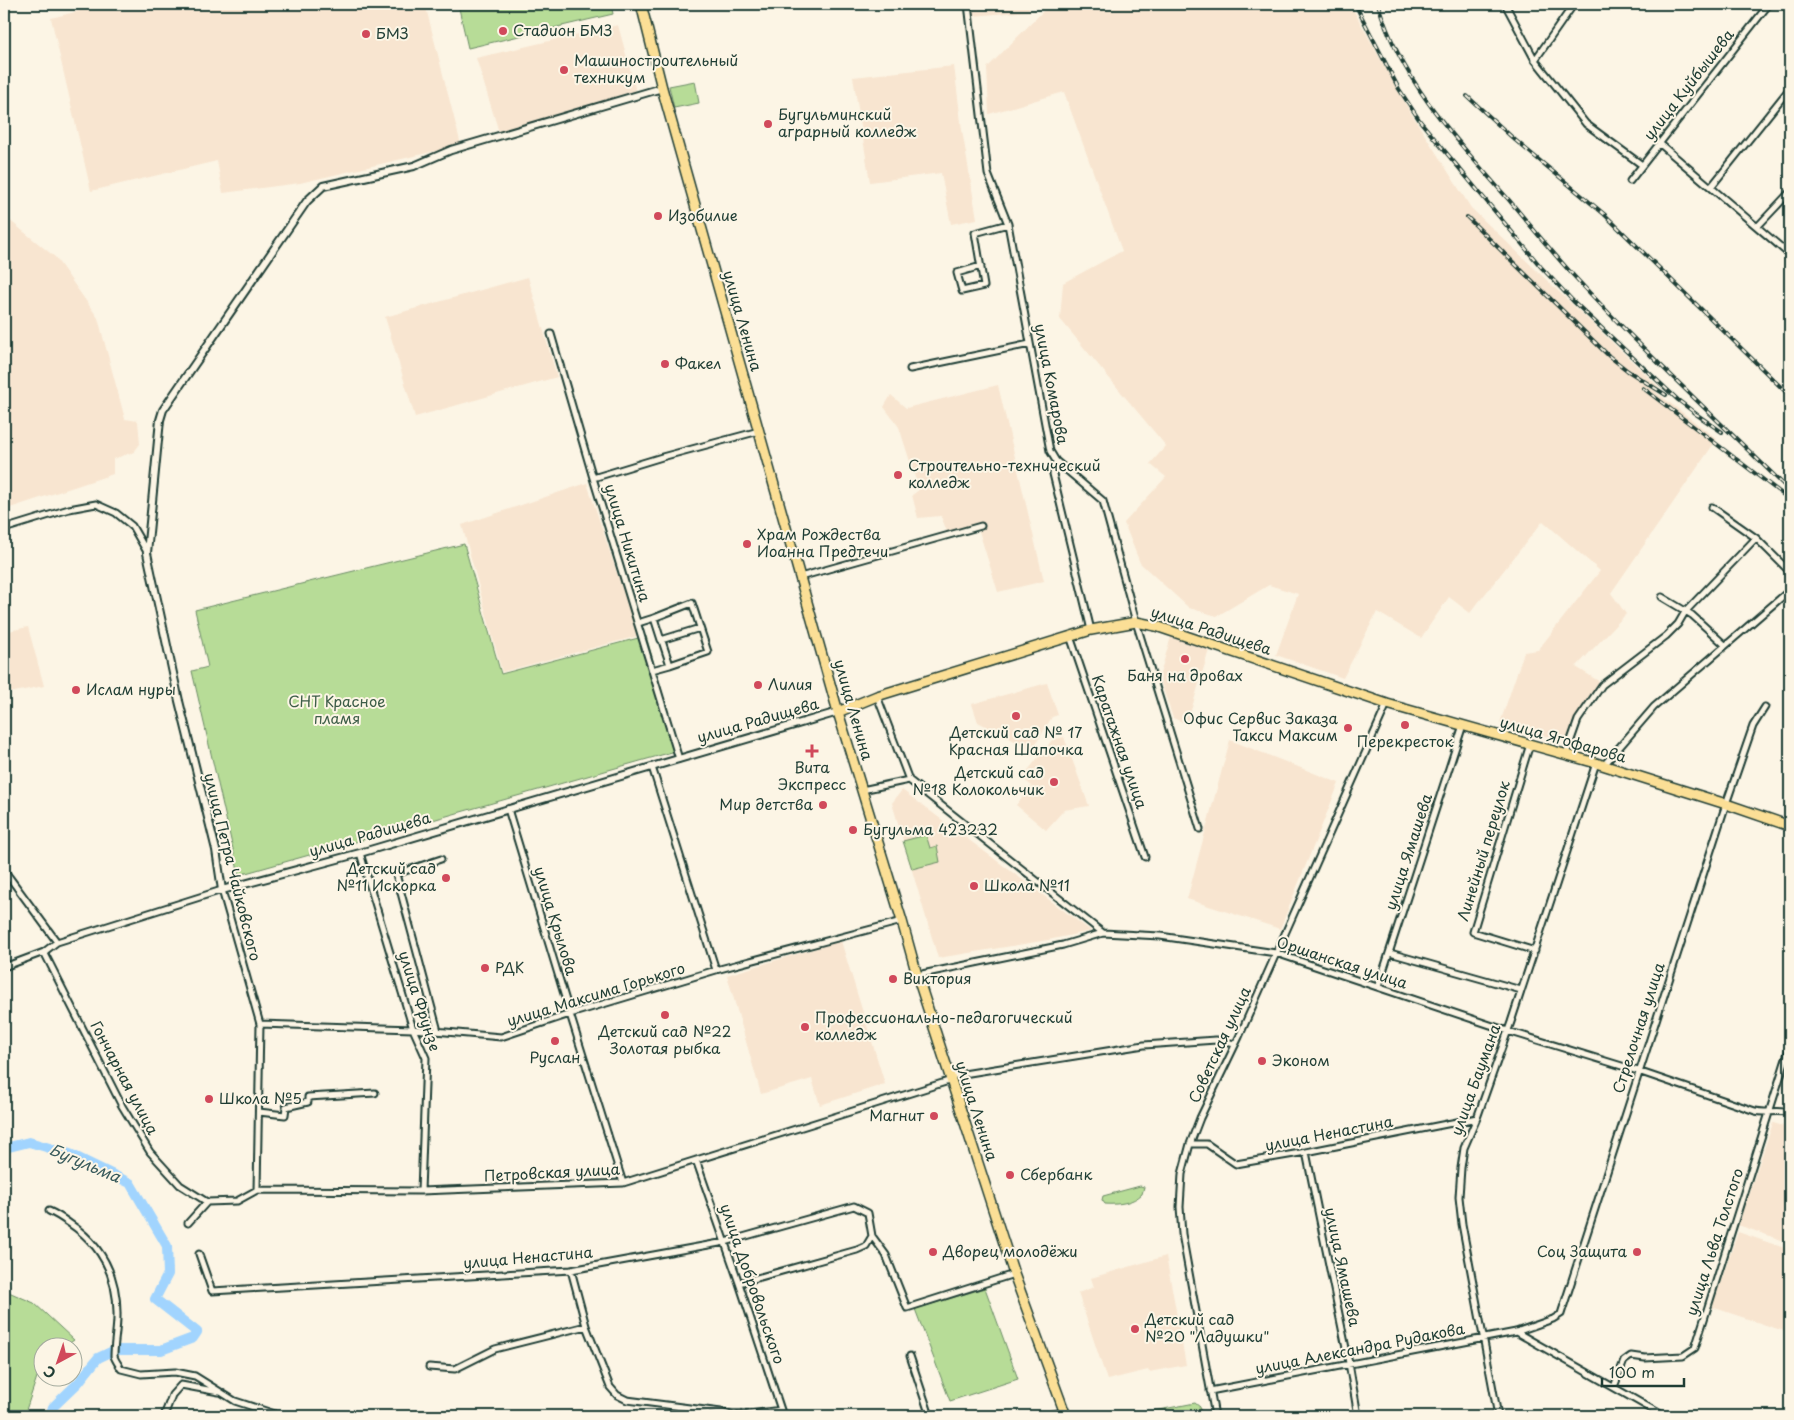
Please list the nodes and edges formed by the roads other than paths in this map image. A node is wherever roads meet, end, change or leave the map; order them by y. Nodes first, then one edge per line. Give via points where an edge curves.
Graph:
1 (641, 4) edge
2 (968, 4) edge
3 (1505, 4) edge
4 (1574, 4) edge
5 (1769, 4) edge
6 (1535, 60) junction
7 (662, 88) junction
8 (1790, 88) edge
9 (1659, 143) junction
10 (1642, 165) junction
11 (1630, 181) dead end
12 (1711, 187) junction
13 (1790, 192) edge
14 (1008, 224) junction
15 (1758, 226) junction
16 (1790, 255) edge
17 (981, 266) junction
18 (551, 334) dead end
19 (1030, 344) junction
20 (910, 369) dead end
21 (760, 431) junction
22 (1056, 461) junction
23 (593, 478) junction
24 (1712, 507) dead end
25 (981, 526) dead end
26 (4, 530) edge
27 (1756, 538) junction
28 (148, 553) junction
29 (1790, 572) edge
30 (800, 577) junction
31 (1790, 590) edge
32 (1662, 597) dead end
33 (1685, 612) junction
34 (654, 618) junction
35 (1136, 622) junction
36 (638, 623) junction
37 (700, 628) junction
38 (1091, 630) junction
39 (1070, 636) junction
40 (661, 640) junction
41 (1724, 645) junction
42 (670, 665) junction
43 (652, 670) junction
44 (1327, 684) joint
45 (877, 696) junction
46 (1387, 704) junction
47 (1765, 707) dead end
48 (838, 712) junction
49 (1463, 725) junction
50 (1530, 744) junction
51 (1566, 754) junction
52 (679, 759) junction
53 (1600, 764) junction
54 (652, 767) junction
55 (909, 780) junction
56 (862, 790) junction
57 (1726, 804) junction
58 (508, 809) junction
59 (1790, 826) edge
60 (1200, 830) dead end
61 (360, 853) junction
62 (1145, 856) dead end
63 (441, 860) dead end
64 (4, 870) edge
65 (222, 890) junction
66 (902, 921) junction
67 (1103, 933) junction
68 (57, 942) junction
69 (1535, 951) junction
70 (44, 952) junction
71 (1276, 953) junction
72 (1390, 953) junction
73 (4, 967) edge
74 (716, 970) junction
75 (917, 975) junction
76 (1378, 987) junction
77 (1521, 990) junction
78 (570, 1014) junction
79 (260, 1024) junction
80 (414, 1029) junction
81 (438, 1031) junction
82 (1508, 1031) junction
83 (1235, 1044) junction
84 (1790, 1046) edge
85 (1638, 1071) junction
86 (951, 1078) junction
87 (375, 1094) dead end
88 (259, 1112) junction
89 (1770, 1112) junction
90 (1790, 1113) edge
91 (1477, 1118) junction
92 (1190, 1144) junction
93 (1306, 1152) junction
94 (696, 1160) junction
95 (623, 1183) junction
96 (258, 1190) junction
97 (421, 1191) junction
98 (207, 1202) junction
99 (49, 1212) dead end
100 (188, 1223) dead end
101 (872, 1236) junction
102 (724, 1242) junction
103 (199, 1254) dead end
104 (571, 1270) junction
105 (1014, 1274) junction
106 (739, 1283) junction
107 (586, 1326) junction
108 (1516, 1332) junction
109 (1482, 1338) junction
110 (910, 1356) dead end
111 (1349, 1363) junction
112 (429, 1367) dead end
113 (1614, 1386) junction
114 (1210, 1391) junction
115 (222, 1393) junction
116 (781, 1410) junction
117 (1065, 1414) edge
118 (164, 1416) edge
119 (281, 1416) edge
120 (783, 1416) edge
121 (930, 1416) edge
122 (1042, 1416) edge
123 (1215, 1416) edge
124 (1358, 1416) edge
125 (1498, 1416) edge
126 (1664, 1416) edge

1 - 7 main road, улица Ленина
2 - 14 street, улица Комарова via 988,174
3 - 6 street
4 - 6 street
5 - 9 street, улица Куйбышева
6 - 10 street via 1586,124
7 - 21 main road, улица Ленина
7 - 28 street, улица Петра Чайковского via 451,150 414,166 323,186 307,201 163,410
8 - 12 street
9 - 10 street, улица Куйбышева
9 - 12 street
10 - 11 street, улица Куйбышева
12 - 15 street
13 - 15 street
14 - 17 street via 975,233
14 - 19 street, улица Комарова
15 - 16 street
17 - 17 street via 984,286 962,291 957,273
18 - 23 street, улица Никитина
19 - 20 street
19 - 22 street, улица Комарова via 1050,450
21 - 23 street
21 - 30 main road, улица Ленина
22 - 35 street, улица Комарова via 1103,501
22 - 38 street via 1053,474
23 - 36 street, улица Никитина
24 - 27 street
25 - 30 street
26 - 28 street, улица Петра Чайковского via 68,509 96,504 116,513 132,526
27 - 29 street
27 - 33 street
28 - 65 street, улица Петра Чайковского via 179,701 216,850
30 - 48 main road, улица Ленина
31 - 41 street
32 - 33 street
33 - 41 street
33 - 51 street via 1666,636 1602,685 1578,720
34 - 36 street
34 - 37 street via 692,603
34 - 40 street
35 - 38 main road, улица Радищева
35 - 44 main road, улица Радищева
35 - 60 street, улица Комарова
36 - 43 street, улица Никитина
37 - 40 street
37 - 42 street via 708,652
38 - 39 main road, улица Радищева
39 - 45 main road, улица Радищева
39 - 62 street, Каратажная улица
40 - 42 street
41 - 53 street via 1654,708
42 - 43 street
43 - 52 street, улица Никитина
44 - 46 main road, улица Ягофарова
45 - 48 main road, улица Радищева
45 - 55 street
46 - 49 main road, улица Ягофарова
46 - 71 street, Советская улица
47 - 57 street, Стрелочная улица via 1753,726
48 - 52 street, улица Радищева
48 - 56 main road, улица Ленина
49 - 50 main road, улица Ягофарова
49 - 72 street, улица Ямашева
50 - 51 main road, улица Ягофарова
50 - 69 street, Линейный переулок via 1473,932
51 - 53 main road, улица Ягофарова
52 - 54 street, улица Радищева
53 - 57 main road, улица Ягофарова
53 - 69 street, улица Баумана
54 - 58 street, улица Радищева
54 - 74 street
55 - 56 street
55 - 67 street
56 - 66 main road, улица Ленина
57 - 59 main road, улица Ягофарова
57 - 85 street, Стрелочная улица
58 - 61 street, улица Радищева
58 - 78 street, улица Крылова
61 - 65 street, улица Радищева
61 - 80 street, улица Фрунзе
63 - 81 street via 396,874
64 - 68 street
65 - 68 street
65 - 79 street, улица Петра Чайковского
66 - 74 street, улица Максима Горького
66 - 75 main road, улица Ленина
67 - 71 street, Оршанская улица via 1160,936
67 - 75 street, Оршанская улица via 1063,945
68 - 70 street
69 - 77 street, улица Баумана
70 - 73 street
70 - 98 street, Гончарная улица via 122,1106 150,1152 180,1185
71 - 76 street, Оршанская улица
71 - 83 street, Советская улица
72 - 76 street, улица Ямашева
72 - 77 street
74 - 78 street, улица Максима Горького
75 - 86 main road, улица Ленина
76 - 82 street, Оршанская улица
77 - 82 street, улица Баумана
78 - 81 street, улица Максима Горького via 501,1037
78 - 95 street, улица Крылова
79 - 80 street, улица Максима Горького
79 - 88 street, улица Петра Чайковского
80 - 81 street, улица Максима Горького
80 - 97 street, улица Фрунзе via 426,1058
82 - 85 street, Оршанская улица
82 - 91 street, улица Баумана
83 - 86 street, Петровская улица via 1216,1040 1144,1045
83 - 92 street, Советская улица
84 - 89 street, улица Льва Толстого
85 - 89 street, Оршанская улица via 1755,1111
85 - 108 street, Стрелочная улица via 1561,1314
86 - 94 street, Петровская улица
86 - 105 main road, улица Ленина
87 - 88 street via 308,1097 308,1102 286,1107 285,1115
88 - 96 street, улица Петра Чайковского
89 - 90 street, Оршанская улица via 1782,1110
89 - 113 street, улица Льва Толстого via 1695,1348 1683,1356 1631,1356 1624,1360
91 - 93 street, улица Ненастина
91 - 109 street, улица Баумана via 1464,1148 1459,1197
92 - 93 street, улица Ненастина via 1207,1144 1236,1164
92 - 114 street, Советская улица via 1182,1174 1182,1234
93 - 111 street, улица Ямашева
94 - 95 street, Петровская улица
94 - 102 street, улица Добровольского
95 - 97 street, Петровская улица
96 - 97 street, Петровская улица
96 - 98 street via 237,1201
98 - 100 street
99 - 115 street via 79,1230 97,1248 108,1269 114,1287 117,1316 114,1357 121,1369 141,1374 175,1372 196,1376
101 - 102 street, улица Ненастина via 868,1213 854,1206
101 - 105 street via 886,1256 907,1308
101 - 106 street via 866,1246 857,1250
102 - 104 street, улица Ненастина
102 - 106 street, улица Добровольского
103 - 104 street, улица Ненастина via 212,1290
104 - 107 street
105 - 117 main road, улица Ленина
106 - 116 street, улица Добровольского
107 - 112 street via 495,1350 456,1370
107 - 116 street via 610,1387 620,1398 734,1416
108 - 109 street, улица Александра Рудакова
108 - 113 street
109 - 111 street, улица Александра Рудакова
109 - 125 street, улица Баумана
110 - 121 street
111 - 114 street, улица Александра Рудакова
111 - 124 street, улица Ямашева
113 - 126 street
114 - 123 street, Советская улица
115 - 118 street via 181,1385 172,1395
115 - 119 street via 235,1401
116 - 120 street, улица Добровольского
117 - 122 street

